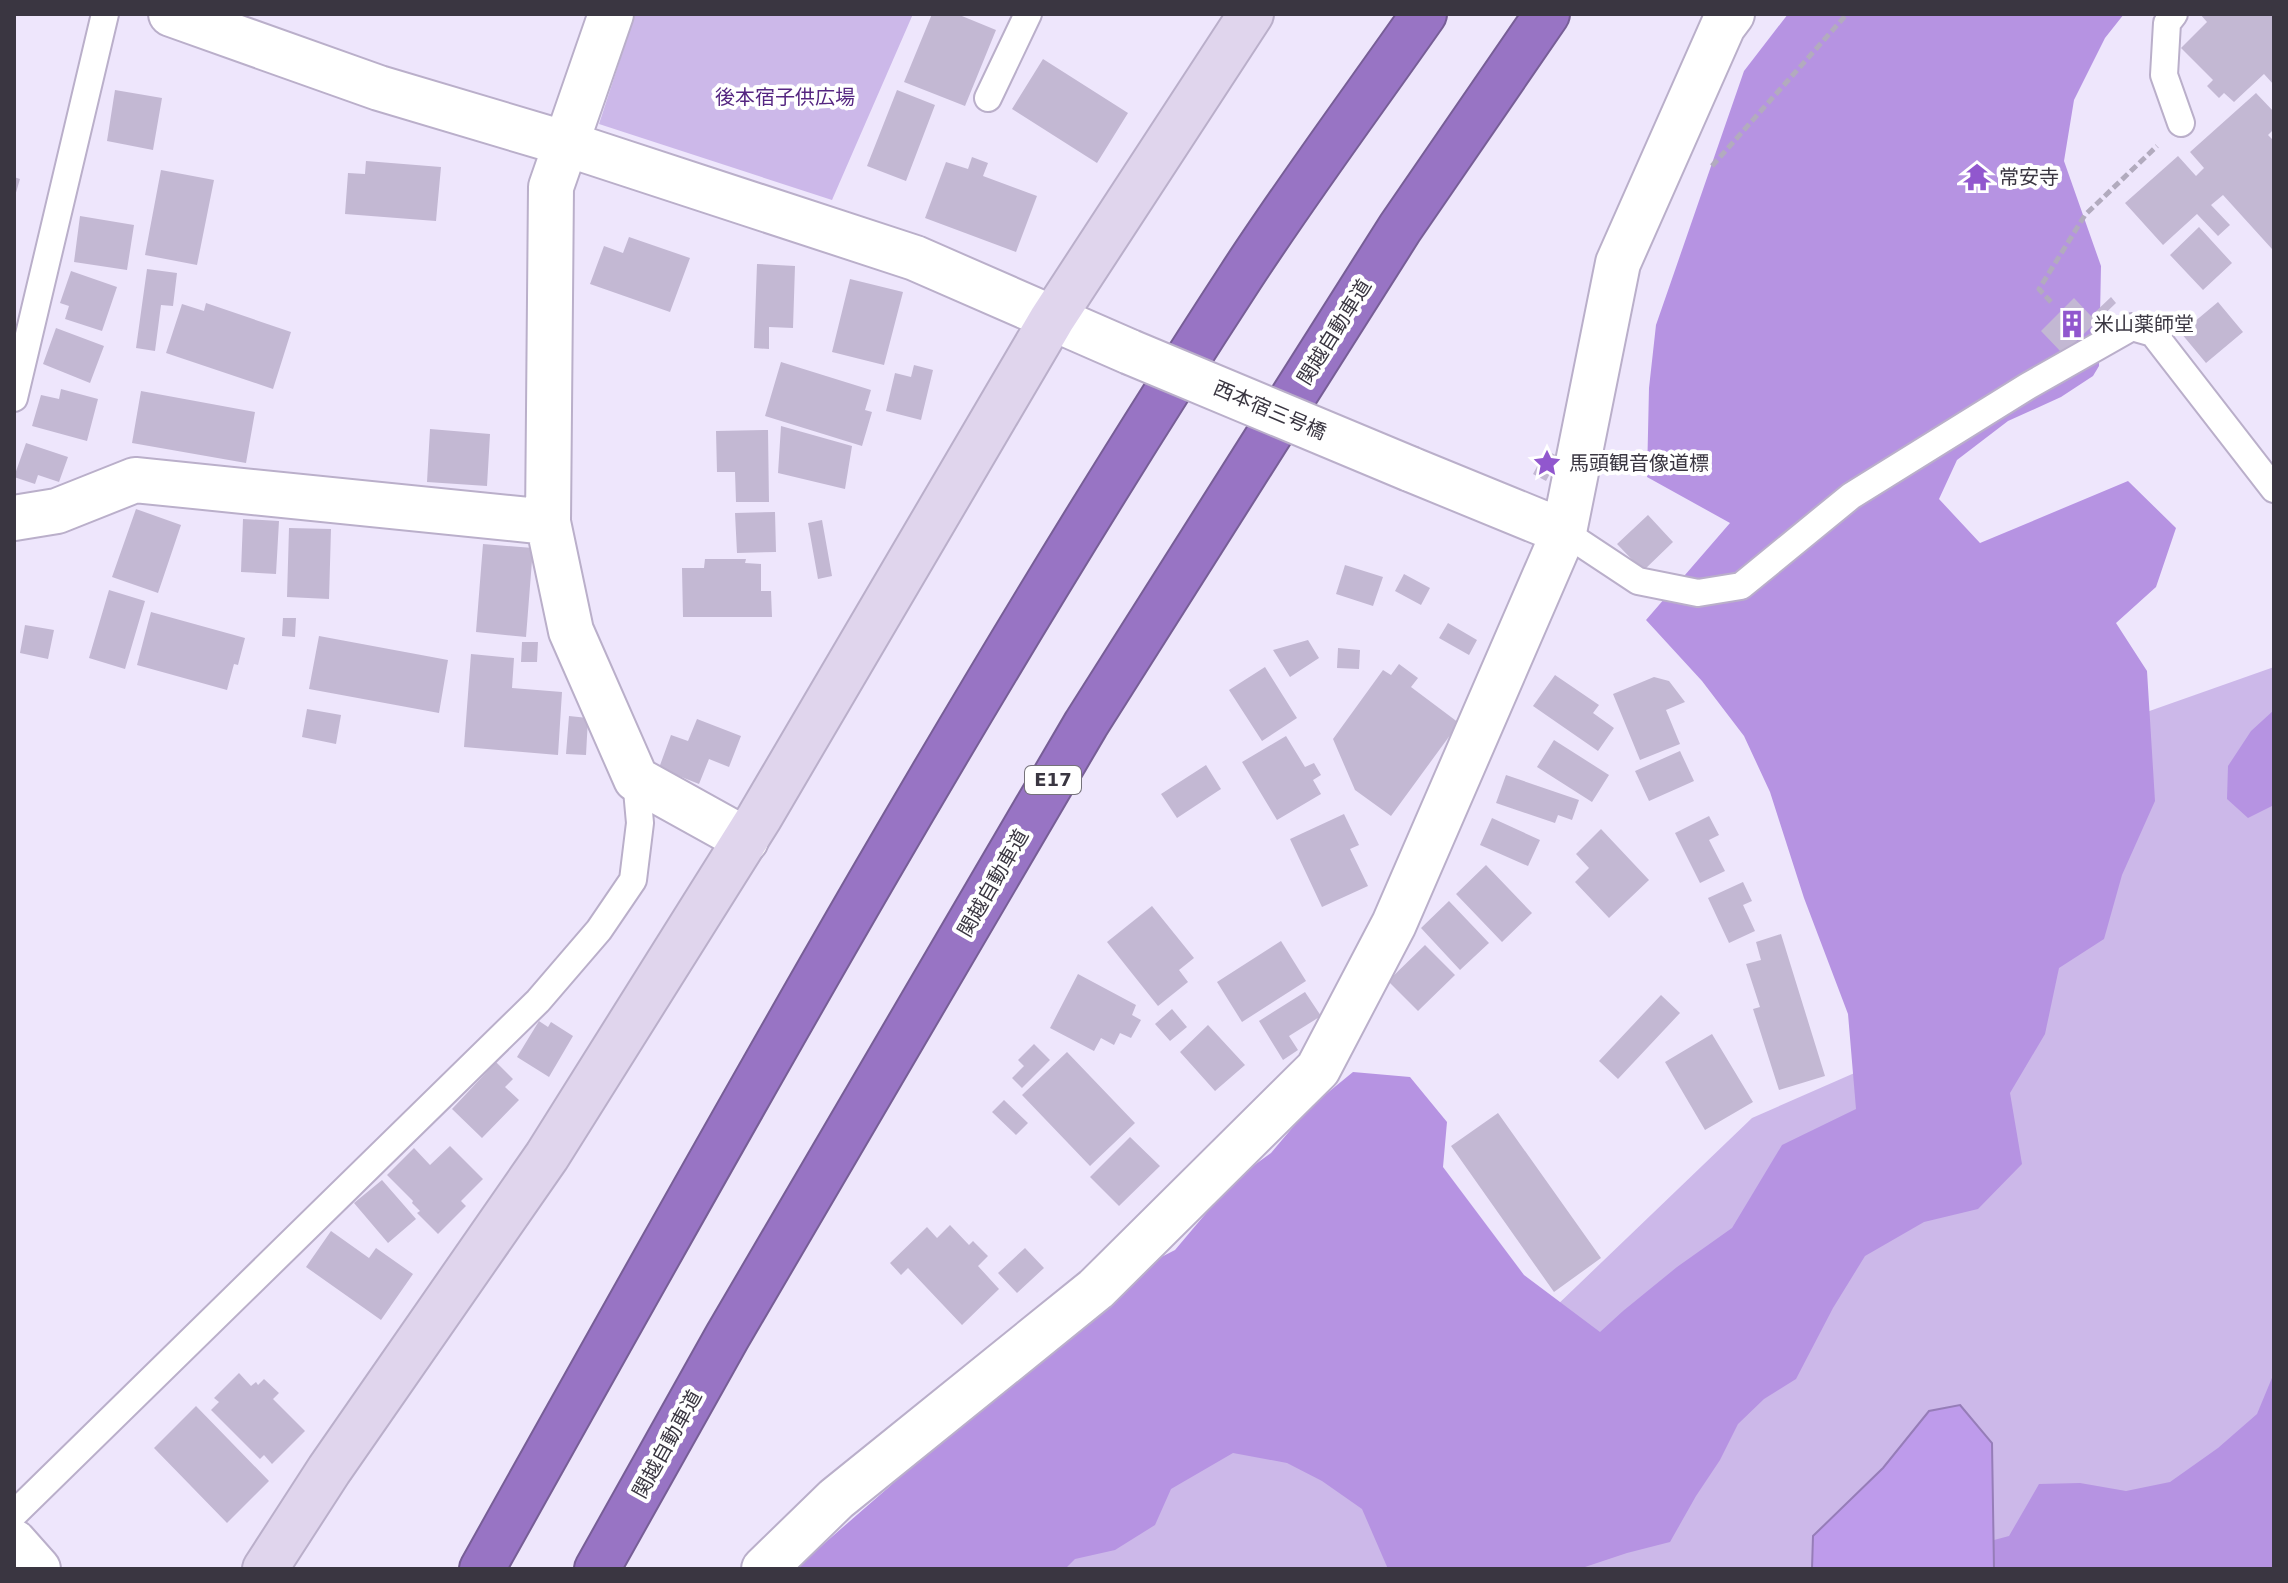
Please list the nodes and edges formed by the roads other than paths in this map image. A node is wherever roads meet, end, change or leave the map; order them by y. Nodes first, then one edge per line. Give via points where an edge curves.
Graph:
1 (105, 14) edge
2 (611, 14) edge
3 (1028, 14) edge
4 (1251, 14) edge
5 (1424, 14) edge
6 (1547, 14) edge
7 (1732, 14) edge
8 (2174, 14) edge
9 (181, 16) edge
10 (988, 98) dead end
11 (2181, 123) road end
12 (567, 144) junction
13 (1052, 319) junction
14 (14, 398) edge
15 (2274, 489) edge
16 (14, 518) edge
17 (548, 522) junction
18 (1564, 532) junction
19 (636, 779) junction
20 (746, 840) junction
21 (14, 1514) edge
22 (14, 1542) edge
23 (38, 1569) edge
24 (265, 1569) edge
25 (482, 1569) edge
26 (597, 1569) edge
27 (764, 1569) edge

1 - 14 lane
2 - 12 street
3 - 10 lane
4 - 13 street
5 - 25 highway via 1242,274 1060,564 791,1017
6 - 26 highway, 関越自動車道 / E17 via 1400,228 1086,724
7 - 18 street via 1618,263
8 - 11 lane via 2167,23 2164,75
9 - 12 street, 西本宿三号橋 via 379,88
12 - 13 street, 西本宿三号橋 via 915,258
12 - 17 street via 551,187
13 - 18 street, 西本宿三号橋, bridge
13 - 20 street
15 - 18 lane via 2153,333 2132,327 1851,496 1741,586 1698,593 1638,581
16 - 17 street via 57,511 135,480
17 - 19 street via 571,631
18 - 27 street via 1394,924 1318,1069 1096,1289 836,1499
19 - 20 street
19 - 21 lane via 640,823 633,880 599,930 538,1001
20 - 24 street via 547,1156
22 - 23 street

